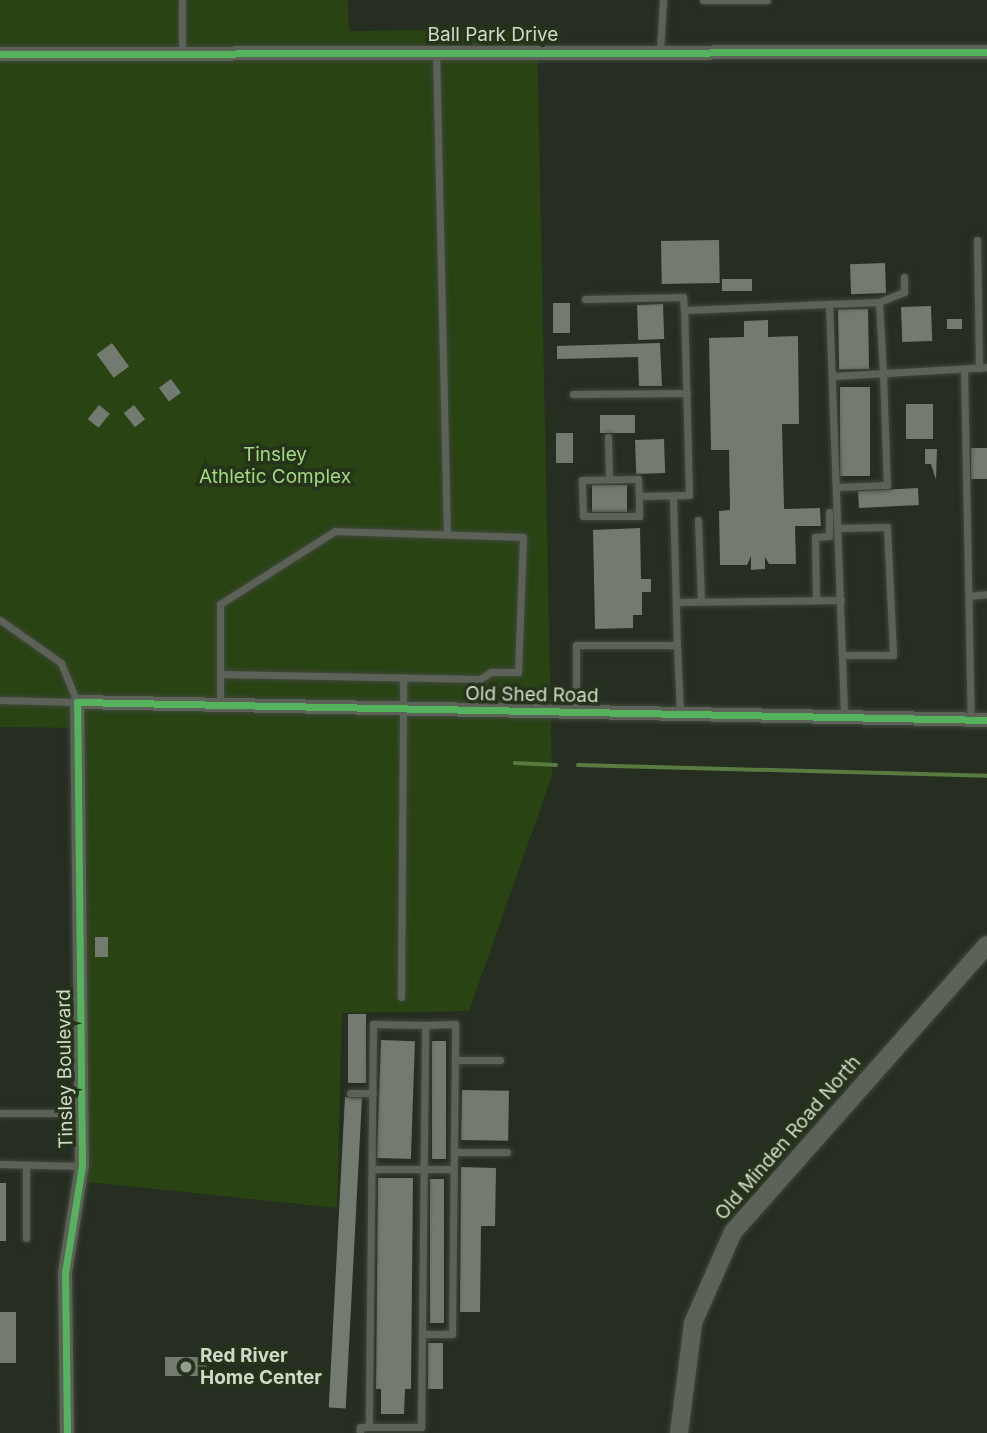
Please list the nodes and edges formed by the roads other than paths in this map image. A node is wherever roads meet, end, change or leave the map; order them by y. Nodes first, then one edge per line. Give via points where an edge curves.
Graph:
1 (182, 0) edge
2 (663, 0) edge
3 (704, 0) edge
4 (767, 0) edge
5 (436, 51) junction
6 (660, 51) junction
7 (182, 52) junction
8 (987, 52) edge
9 (0, 54) edge
10 (976, 240) dead end
11 (905, 276) dead end
12 (585, 299) dead end
13 (879, 302) junction
14 (829, 304) junction
15 (684, 310) junction
16 (983, 312) edge
17 (983, 368) edge
18 (964, 369) junction
19 (883, 373) junction
20 (833, 376) junction
21 (687, 393) junction
22 (573, 394) dead end
23 (608, 437) dead end
24 (609, 479) junction
25 (837, 487) junction
26 (639, 496) junction
27 (673, 496) junction
28 (829, 512) dead end
29 (698, 520) dead end
30 (839, 528) junction
31 (447, 534) junction
32 (987, 594) edge
33 (970, 596) junction
34 (816, 600) junction
35 (841, 600) junction
36 (701, 601) junction
37 (676, 602) junction
38 (0, 620) edge
39 (677, 645) junction
40 (843, 655) junction
41 (220, 674) junction
42 (402, 678) junction
43 (480, 679) junction
44 (0, 700) edge
45 (77, 702) junction
46 (220, 704) junction
47 (402, 707) junction
48 (479, 710) junction
49 (576, 712) junction
50 (680, 715) junction
51 (844, 717) junction
52 (971, 720) junction
53 (987, 720) edge
54 (987, 945) edge
55 (401, 997) dead end
56 (425, 1024) junction
57 (454, 1060) junction
58 (500, 1060) dead end
59 (350, 1093) dead end
60 (373, 1093) junction
61 (0, 1113) edge
62 (82, 1113) junction
63 (454, 1152) junction
64 (507, 1152) dead end
65 (0, 1164) edge
66 (26, 1164) junction
67 (82, 1166) junction
68 (372, 1169) junction
69 (423, 1169) junction
70 (453, 1169) junction
71 (26, 1238) dead end
72 (422, 1334) junction
73 (369, 1427) junction
74 (67, 1433) edge
75 (360, 1433) edge
76 (679, 1433) edge

1 - 7 lane
2 - 6 lane
3 - 4 lane
5 - 6 street, Ball Park Drive
5 - 7 street, Ball Park Drive
5 - 31 lane
6 - 8 street, Ball Park Drive
7 - 9 street, Ball Park Drive
10 - 16 lane
11 - 13 lane via 905,292
12 - 15 lane via 683,297
13 - 14 lane
13 - 19 lane
14 - 15 lane
14 - 20 lane
15 - 21 lane
16 - 17 lane
17 - 18 lane
18 - 19 lane
18 - 33 lane
19 - 20 lane
19 - 25 lane via 887,485
20 - 25 lane
21 - 22 lane
21 - 27 lane via 689,495
23 - 24 lane
24 - 26 lane via 638,479
24 - 26 lane via 582,480 583,516 639,516
25 - 30 lane
26 - 27 lane
27 - 37 lane
28 - 34 lane via 830,536 815,537
29 - 36 lane
30 - 35 lane
30 - 40 lane via 887,527 893,655
31 - 41 lane via 335,531 220,604
31 - 43 lane via 523,537 518,672 491,672
32 - 33 lane
33 - 52 lane
34 - 35 lane
34 - 36 lane
35 - 40 lane
36 - 37 lane
37 - 39 lane
38 - 45 lane via 61,663
39 - 49 lane via 576,645
39 - 50 lane
40 - 51 lane
41 - 42 lane
41 - 46 lane
42 - 43 lane
42 - 47 lane
43 - 48 lane
44 - 45 lane
45 - 46 street, Old Shed Road
45 - 62 street, Tinsley Boulevard
46 - 47 street, Old Shed Road
47 - 48 street, Old Shed Road
47 - 55 lane
48 - 49 street, Old Shed Road
49 - 50 street, Old Shed Road
50 - 51 street, Old Shed Road
51 - 52 street, Old Shed Road
52 - 53 street, Old Shed Road
54 - 76 street, Old Minden Road North via 733,1232 693,1323
56 - 57 lane via 455,1024
56 - 60 lane via 373,1024
56 - 69 lane
57 - 58 lane
57 - 63 lane
59 - 60 lane
60 - 68 lane
61 - 62 lane
62 - 67 street, Tinsley Boulevard
63 - 64 lane
63 - 70 lane
65 - 66 lane
66 - 67 lane
66 - 71 lane
67 - 74 street, Tinsley Boulevard via 65,1273
68 - 69 lane
68 - 73 lane
69 - 70 lane
69 - 72 lane
70 - 72 lane via 452,1334
72 - 73 lane via 421,1427
73 - 75 lane

